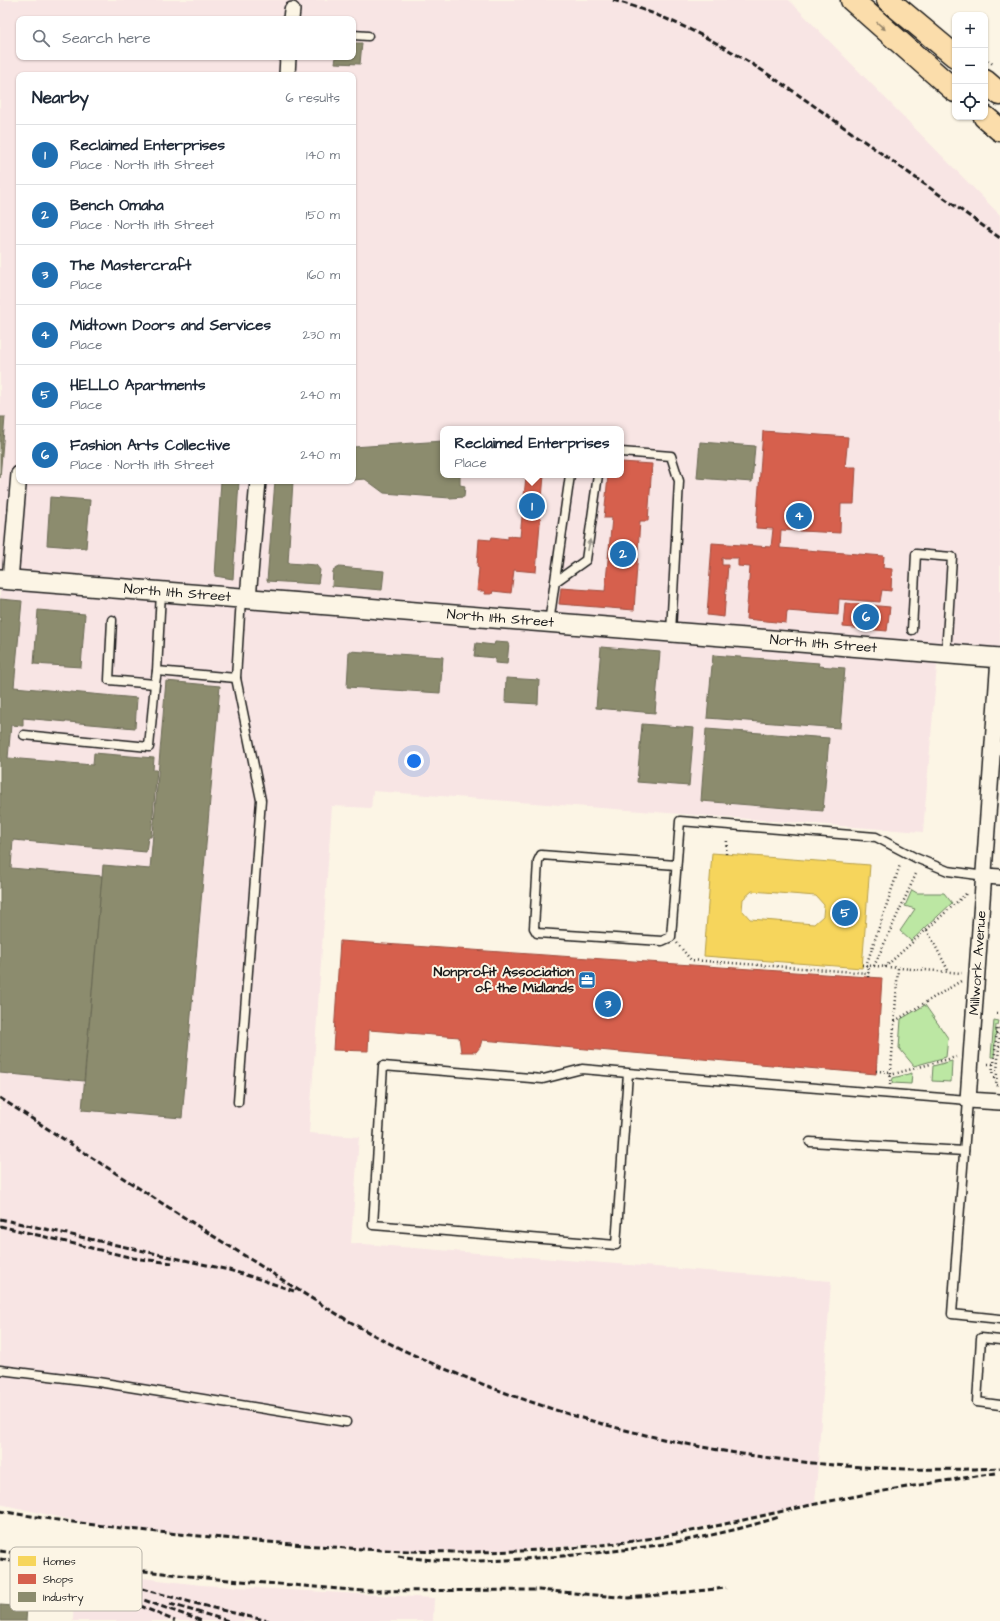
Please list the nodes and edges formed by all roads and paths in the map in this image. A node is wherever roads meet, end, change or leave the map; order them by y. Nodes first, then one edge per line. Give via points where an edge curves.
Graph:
1 (852, 0) edge
2 (888, 0) edge
3 (356, 35) edge
4 (368, 36) dead end
5 (952, 53) edge
6 (288, 60) edge
7 (287, 72) edge
8 (988, 84) edge
9 (952, 88) edge
10 (1000, 94) edge
11 (988, 120) edge
12 (1000, 130) edge
13 (624, 452) edge
14 (570, 478) edge
15 (598, 478) edge
16 (18, 484) edge
17 (258, 484) edge
18 (5, 579) edge
19 (555, 582) junction
20 (161, 591) junction
21 (245, 598) junction
22 (112, 620) dead end
23 (549, 623) junction
24 (912, 630) dead end
25 (671, 632) junction
26 (946, 654) junction
27 (1000, 658) edge
28 (157, 670) junction
29 (236, 678) junction
30 (155, 684) junction
31 (24, 736) dead end
32 (727, 840) dead end
33 (726, 854) dead end
34 (900, 864) dead end
35 (676, 865) junction
36 (916, 874) dead end
37 (993, 877) edge
38 (968, 892) dead end
39 (927, 930) junction
40 (671, 937) junction
41 (862, 965) dead end
42 (868, 966) junction
43 (874, 966) junction
44 (885, 967) junction
45 (898, 968) junction
46 (949, 972) junction
47 (869, 973) junction
48 (962, 973) dead end
49 (868, 977) dead end
50 (961, 981) dead end
51 (894, 1021) junction
52 (1000, 1029) edge
53 (1000, 1034) edge
54 (1000, 1046) edge
55 (956, 1057) dead end
56 (988, 1064) dead end
57 (993, 1064) junction
58 (876, 1071) dead end
59 (628, 1073) junction
60 (890, 1074) junction
61 (996, 1078) junction
62 (890, 1085) dead end
63 (1000, 1086) edge
64 (968, 1100) junction
65 (238, 1102) dead end
66 (1000, 1102) edge
67 (810, 1142) dead end
68 (964, 1151) junction
69 (1000, 1319) edge
70 (1000, 1340) edge
71 (0, 1370) edge
72 (1000, 1405) edge
73 (346, 1422) dead end

1 -> 9 highway
2 - 5 highway
3 - 4 lane
6 - 7 street
8 - 10 highway
11 - 12 highway
13 - 25 lane via 671,456 679,481
14 - 19 lane
19 -> 15 lane via 586,560
16 - 18 street
17 - 21 street
18 - 20 street, North 11th Street
19 - 23 lane
20 - 21 street, North 11th Street
20 - 28 lane
21 - 23 street, North 11th Street
21 - 29 lane
22 - 30 lane via 109,680
23 - 25 street, North 11th Street
24 - 26 lane via 916,554 952,557
25 - 26 street, North 11th Street
26 - 27 street, North 11th Street
27 - 37 street, Millwork Avenue
28 - 29 lane
28 - 30 lane
29 - 65 lane via 261,800
30 - 31 lane via 149,747
32 - 33 path
34 - 42 path
35 - 37 lane via 680,821 876,837 948,871
35 - 40 lane
35 - 40 lane via 541,855 538,861 534,928 537,932 662,941
36 - 43 path
37 - 64 street, Millwork Avenue
38 - 39 path
39 - 44 path
39 - 46 path
40 - 47 path via 691,960
41 - 42 path
42 - 43 path
42 - 47 path
43 - 44 path
44 - 45 path
45 - 46 path
45 - 51 path
46 - 48 path
47 - 49 path
50 - 51 path
51 - 60 path
52 - 57 path via 997,1028
53 - 54 path
54 - 61 path
55 - 60 path
56 - 57 path
57 - 61 path via 992,1078
58 - 60 path
59 - 59 lane via 582,1069 543,1079 383,1066 373,1225 616,1245
59 - 64 lane
60 - 62 path
61 - 63 path via 996,1085
64 - 66 street
64 - 68 lane
67 - 68 lane
68 - 69 lane via 952,1314
70 - 72 lane via 981,1338 978,1402
71 - 73 lane via 98,1382

